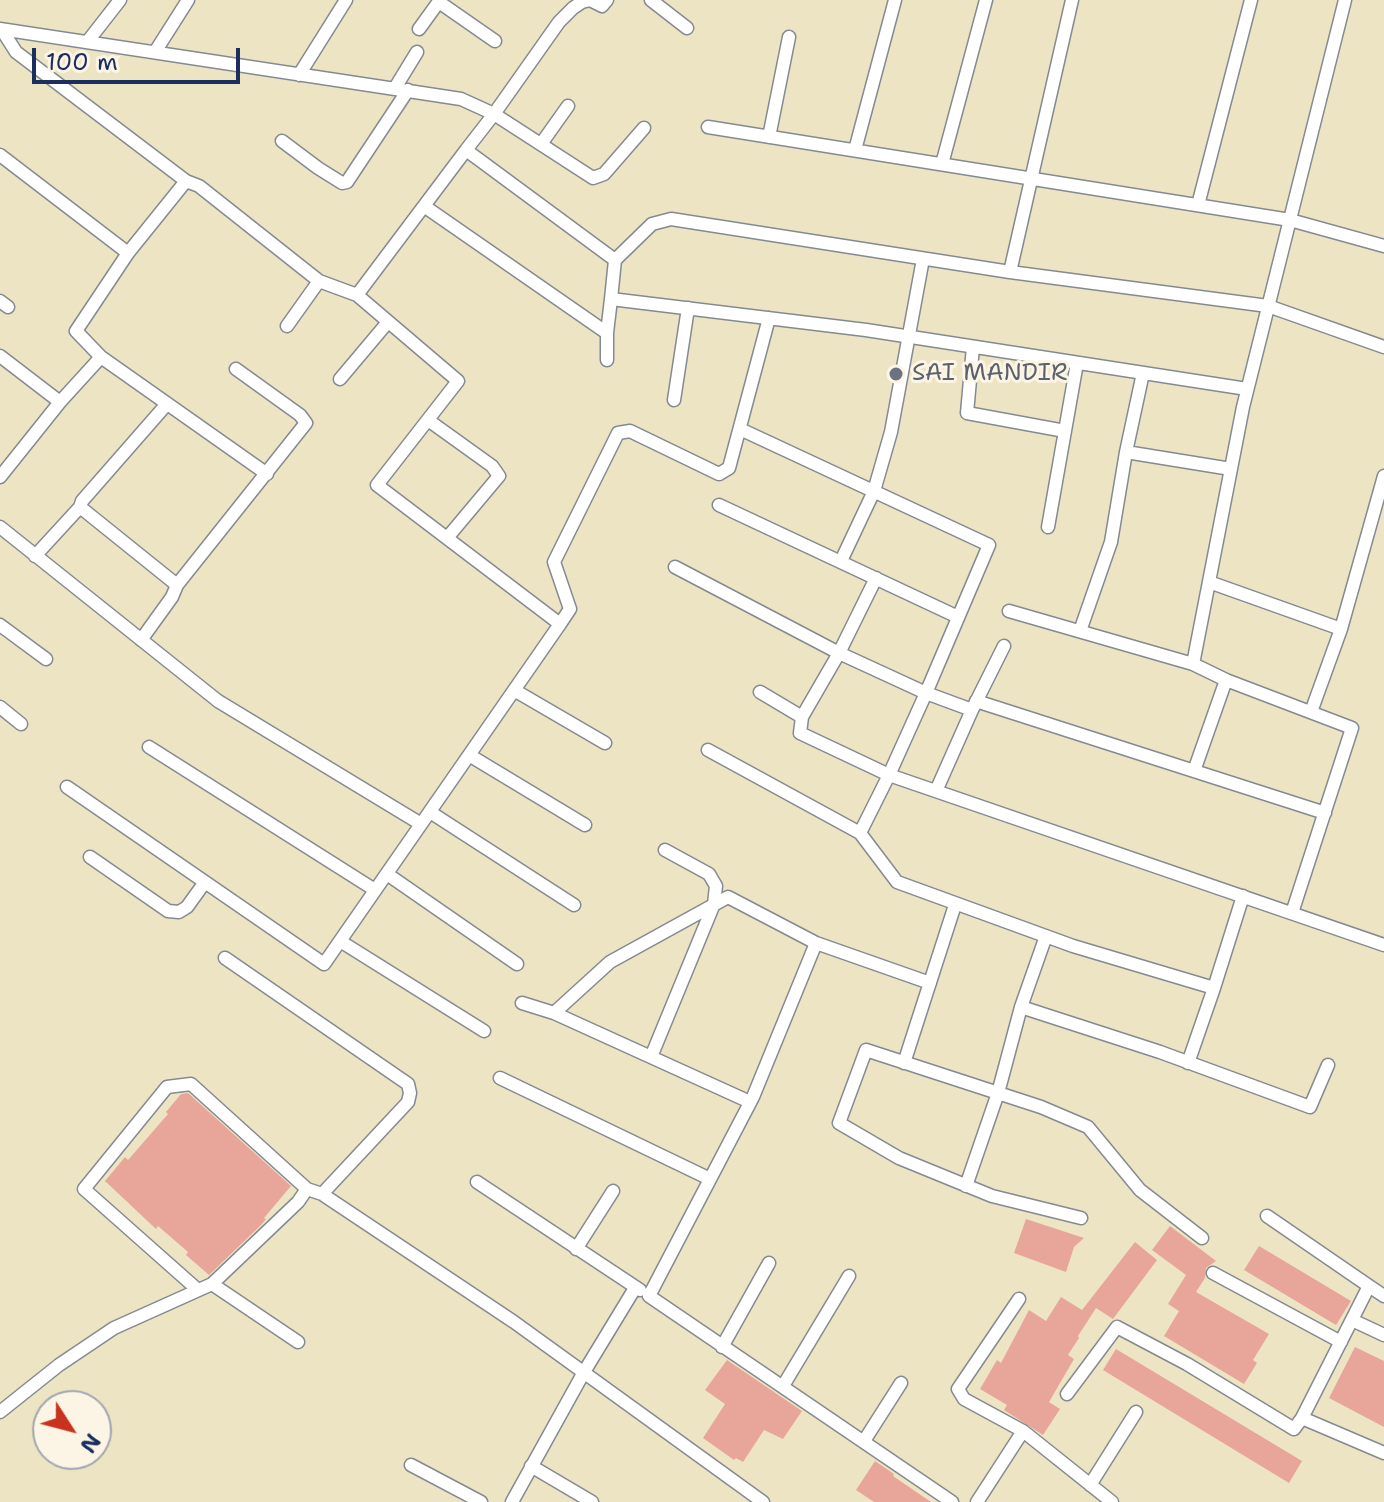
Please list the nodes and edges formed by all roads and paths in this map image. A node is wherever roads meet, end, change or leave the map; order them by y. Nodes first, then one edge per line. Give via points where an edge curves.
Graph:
1 (120, 0) edge
2 (188, 0) edge
3 (346, 0) edge
4 (607, 0) edge
5 (651, 0) edge
6 (895, 0) edge
7 (986, 0) edge
8 (1072, 0) edge
9 (1251, 0) edge
10 (1345, 0) edge
11 (440, 1) edge
12 (687, 28) dead end
13 (419, 29) dead end
14 (1, 30) edge
15 (789, 37) dead end
16 (88, 41) junction
17 (495, 41) dead end
18 (155, 52) junction
19 (417, 52) dead end
20 (299, 75) junction
21 (402, 89) junction
22 (568, 106) dead end
23 (494, 114) junction
24 (708, 127) dead end
25 (644, 128) dead end
26 (769, 137) junction
27 (282, 141) dead end
28 (541, 144) junction
29 (466, 150) junction
30 (855, 150) junction
31 (0, 155) edge
32 (942, 164) junction
33 (1032, 178) junction
34 (186, 181) junction
35 (1198, 205) junction
36 (424, 206) junction
37 (1290, 220) junction
38 (1384, 246) edge
39 (128, 253) junction
40 (923, 259) junction
41 (615, 260) junction
42 (1010, 272) junction
43 (319, 281) junction
44 (357, 295) junction
45 (611, 299) junction
46 (1268, 306) junction
47 (688, 308) junction
48 (769, 318) junction
49 (388, 322) junction
50 (287, 326) dead end
51 (607, 333) junction
52 (908, 338) junction
53 (973, 347) junction
54 (1384, 347) edge
55 (0, 356) edge
56 (101, 357) junction
57 (607, 360) dead end
58 (1077, 363) junction
59 (236, 369) dead end
60 (1143, 373) junction
61 (340, 379) dead end
62 (1247, 389) junction
63 (674, 400) dead end
64 (60, 402) junction
65 (166, 405) junction
66 (428, 420) junction
67 (740, 429) junction
68 (1065, 431) junction
69 (1126, 452) junction
70 (1231, 469) junction
71 (267, 474) junction
72 (1384, 476) edge
73 (0, 477) edge
74 (874, 491) junction
75 (719, 505) dead end
76 (80, 507) junction
77 (0, 527) edge
78 (1048, 527) dead end
79 (447, 538) junction
80 (35, 556) junction
81 (841, 561) junction
82 (675, 567) dead end
83 (876, 578) junction
84 (1209, 582) junction
85 (177, 585) junction
86 (1009, 611) dead end
87 (958, 617) junction
88 (560, 624) junction
89 (1341, 629) junction
90 (2, 631) edge
91 (1080, 631) junction
92 (141, 640) junction
93 (1004, 646) dead end
94 (839, 653) junction
95 (46, 659) dead end
96 (1193, 664) junction
97 (1226, 680) junction
98 (514, 690) junction
99 (760, 692) dead end
100 (926, 693) junction
101 (974, 706) junction
102 (0, 707) edge
103 (1311, 712) junction
104 (802, 717) junction
105 (21, 724) dead end
106 (605, 743) dead end
107 (149, 747) dead end
108 (708, 750) dead end
109 (469, 755) junction
110 (1194, 771) junction
111 (889, 775) junction
112 (67, 787) dead end
113 (936, 791) junction
114 (430, 812) junction
115 (1325, 813) junction
116 (421, 824) junction
117 (585, 825) dead end
118 (860, 833) junction
119 (665, 850) dead end
120 (90, 857) dead end
121 (387, 874) junction
122 (205, 882) junction
123 (375, 890) junction
124 (1243, 896) junction
125 (714, 904) junction
126 (574, 905) dead end
127 (955, 905) junction
128 (1292, 913) junction
129 (1046, 936) junction
130 (340, 941) junction
131 (816, 943) junction
132 (1384, 945) edge
133 (225, 958) dead end
134 (517, 964) dead end
135 (930, 983) junction
136 (1214, 988) junction
137 (522, 1003) dead end
138 (1021, 1007) junction
139 (554, 1013) junction
140 (484, 1031) dead end
141 (651, 1057) junction
142 (904, 1063) junction
143 (1188, 1063) junction
144 (1328, 1065) dead end
145 (500, 1078) dead end
146 (998, 1093) junction
147 (750, 1102) junction
148 (710, 1179) junction
149 (477, 1182) dead end
150 (966, 1186) junction
151 (307, 1189) junction
152 (613, 1191) dead end
153 (322, 1194) junction
154 (1267, 1216) dead end
155 (1081, 1218) dead end
156 (1202, 1238) dead end
157 (576, 1249) junction
158 (769, 1263) dead end
159 (1213, 1273) dead end
160 (849, 1276) dead end
161 (212, 1284) junction
162 (1369, 1286) junction
163 (635, 1288) junction
164 (198, 1290) junction
165 (649, 1296) junction
166 (1384, 1296) edge
167 (1019, 1299) dead end
168 (1352, 1320) junction
169 (1384, 1335) edge
170 (298, 1342) dead end
171 (1341, 1342) junction
172 (722, 1347) junction
173 (584, 1372) junction
174 (901, 1383) dead end
175 (783, 1386) junction
176 (1067, 1394) dead end
177 (0, 1412) edge
178 (1136, 1412) dead end
179 (1302, 1418) junction
180 (1023, 1431) junction
181 (864, 1441) junction
182 (1384, 1453) edge
183 (411, 1465) dead end
184 (531, 1466) junction
185 (1090, 1485) junction
186 (481, 1502) edge
187 (512, 1502) edge
188 (592, 1502) edge
189 (763, 1502) edge
190 (952, 1502) edge
191 (977, 1502) edge
192 (1112, 1502) edge

1 - 16 street
2 - 18 street
3 - 20 street
4 - 23 street via 602,6 582,2 559,22
5 - 12 street
6 - 30 street
7 - 32 street
8 - 33 street
9 - 35 street
10 - 37 street
11 - 13 street
11 - 17 street
14 - 16 street
14 - 34 street via 16,52
15 - 26 street
16 - 18 street
18 - 20 street
19 - 21 street
20 - 21 street
21 - 23 street via 461,99
21 - 27 street via 347,182
22 - 28 street
23 - 28 street
23 - 29 street
24 - 26 street
25 - 28 street via 604,174 593,178
26 - 30 street
29 - 36 street
29 - 41 street
30 - 32 street
31 - 39 street
32 - 33 street
33 - 35 street
33 - 42 street
34 - 39 street
34 - 43 street
35 - 37 street
36 - 44 street
36 - 51 street
37 - 38 street
37 - 46 street
39 - 56 street via 76,331
40 - 41 street via 671,219 652,224
40 - 42 street
40 - 52 street
41 - 45 street
42 - 46 street
43 - 44 street
43 - 50 street
44 - 49 street
45 - 47 street
45 - 51 street
46 - 54 street
46 - 62 street
47 - 48 street
47 - 63 street
48 - 52 street
48 - 67 street
49 - 61 street
49 - 66 street via 458,381
51 - 57 street
52 - 53 street
52 - 74 street
53 - 58 street
53 - 68 street via 967,413
55 - 64 street
56 - 64 street
56 - 65 street
58 - 60 street
58 - 68 street
59 - 71 street via 306,423
60 - 62 street
60 - 69 street
62 - 70 street
64 - 73 street
65 - 71 street
65 - 76 street
66 - 79 street via 377,485
66 - 79 street via 499,476
67 - 74 street
67 - 88 street via 729,468 719,474 630,431 618,433 554,562 570,609
68 - 78 street
69 - 70 street
69 - 91 street via 1111,542
70 - 84 street
71 - 85 street
72 - 89 street
74 - 81 street
74 - 87 street via 989,545
75 - 81 street
76 - 80 street
76 - 85 street
77 - 80 street
79 - 88 street
80 - 92 street
81 - 83 street
82 - 94 street
83 - 87 street
83 - 94 street
84 - 89 street
84 - 96 street
85 - 92 street
86 - 91 street
87 - 100 street
88 - 98 street
89 - 103 street
90 - 95 street
91 - 96 street
92 - 116 street via 218,701
93 - 101 street
94 - 100 street
94 - 104 street
96 - 97 street
97 - 103 street
97 - 110 street
98 - 106 street
98 - 109 street
99 - 104 street
100 - 101 street
100 - 111 street
101 - 110 street
101 - 113 street
102 - 105 street
103 - 115 street via 1352,728
104 - 111 street via 800,733
107 - 123 street
108 - 118 street
109 - 114 street
109 - 117 street
110 - 115 street
111 - 113 street
111 - 118 street
112 - 122 street
113 - 124 street
114 - 116 street
114 - 126 street
115 - 128 street
116 - 121 street
118 - 127 street via 897,882
119 - 125 street via 709,874 716,886
120 - 122 street via 168,911 187,907
121 - 123 street
121 - 134 street
122 - 130 street via 324,964
123 - 130 street
124 - 128 street
124 - 136 street
125 - 131 street via 728,897
125 - 139 street via 610,962
125 - 141 street
127 - 129 street
127 - 135 street
128 - 132 street
129 - 136 street
129 - 138 street
130 - 140 street
131 - 135 street
131 - 147 street
133 - 153 street via 408,1084 408,1102
135 - 142 street
136 - 143 street
137 - 139 street
138 - 143 street
138 - 146 street
139 - 141 street
141 - 147 street
142 - 146 street
142 - 150 street via 866,1050 839,1123 899,1158
143 - 144 street via 1310,1107
145 - 148 street
146 - 150 street
146 - 156 street via 1088,1127 1140,1190
147 - 148 street
148 - 165 street
149 - 157 street
150 - 155 street
151 - 153 street
151 - 161 street
151 - 164 street via 191,1084 167,1087 84,1189
152 - 157 street
153 - 173 street
154 - 162 street
157 - 163 street
158 - 172 street
159 - 171 street
160 - 175 street
161 - 164 street
161 - 170 street
162 - 166 street
162 - 168 street
163 - 165 street
163 - 173 street
164 - 177 street via 114,1328
165 - 172 street
167 - 180 street via 958,1389 964,1399
168 - 169 street
168 - 171 street
171 - 179 street
172 - 175 street
173 - 184 street
173 - 189 street
174 - 181 street
175 - 181 street
176 - 179 street via 1117,1327 1294,1429
178 - 185 street
179 - 182 street
180 - 185 street
180 - 191 street
181 - 190 street
183 - 186 street
184 - 187 street
184 - 188 street
185 - 192 street

